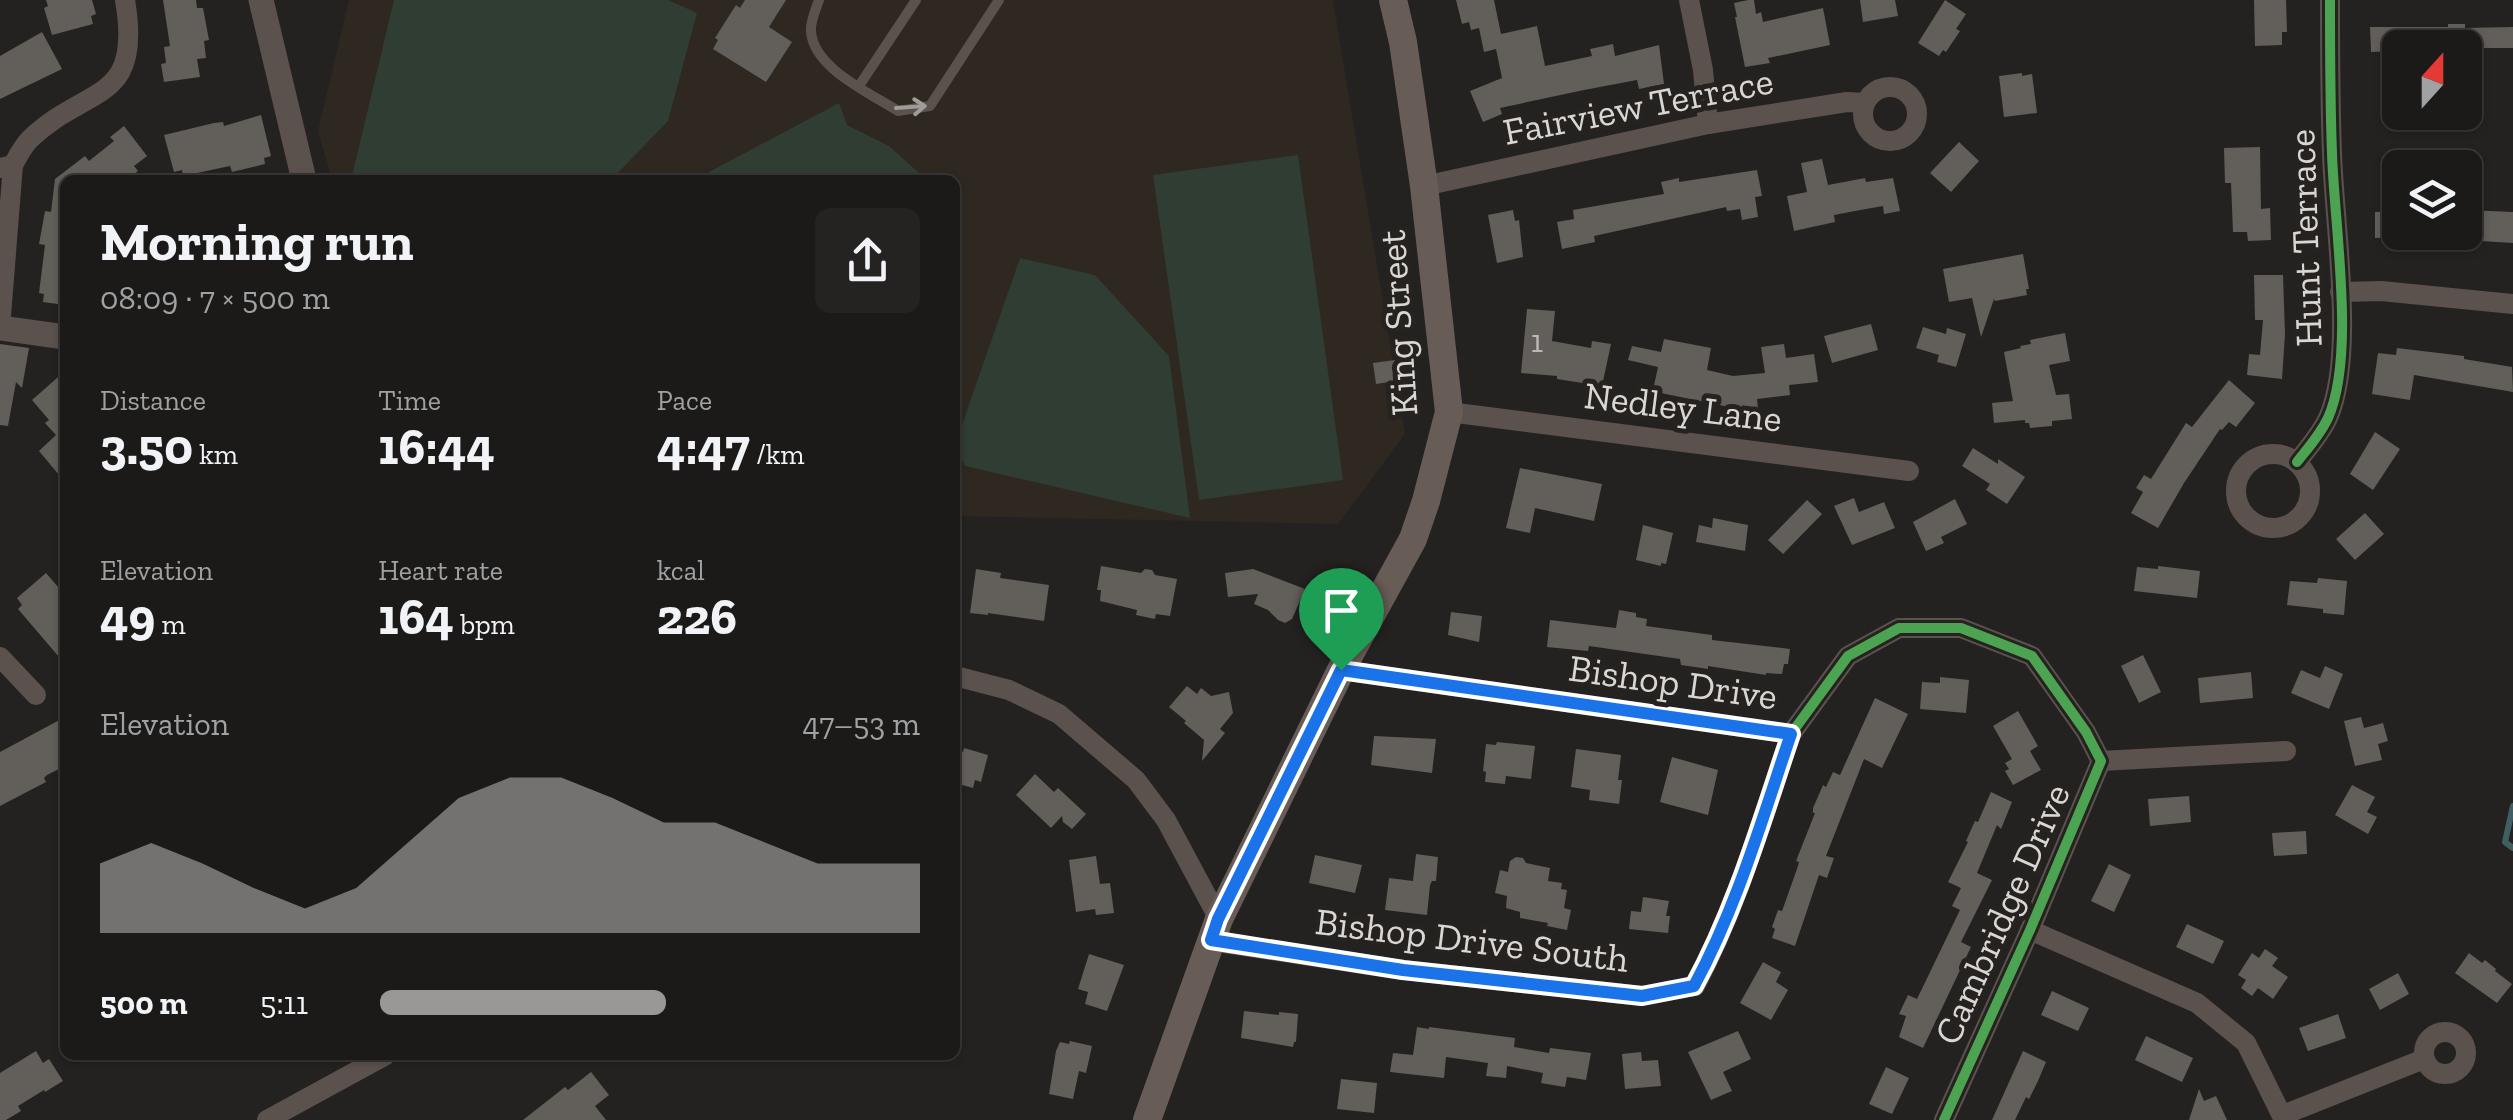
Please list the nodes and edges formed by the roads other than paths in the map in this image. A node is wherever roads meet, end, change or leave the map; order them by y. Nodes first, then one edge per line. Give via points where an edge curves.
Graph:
1 (124, 0) edge
2 (262, 0) edge
3 (819, 0) edge
4 (916, 0) edge
5 (999, 0) edge
6 (1392, 0) edge
7 (1689, 0) edge
8 (2330, 0) edge
9 (859, 86) junction
10 (1866, 103) dead end
11 (1708, 124) junction
12 (6, 166) edge
13 (303, 175) edge
14 (1424, 186) junction
15 (2340, 292) junction
16 (2513, 304) edge
17 (0, 328) edge
18 (60, 336) edge
19 (1449, 412) junction
20 (2297, 462) dead end
21 (1910, 470) dead end
22 (0, 657) edge
23 (1341, 670) junction
24 (960, 677) edge
25 (36, 696) dead end
26 (2086, 732) joint
27 (1791, 734) junction
28 (2286, 751) dead end
29 (2101, 760) junction
30 (1215, 930) junction
31 (2030, 930) junction
32 (377, 1060) edge
33 (2424, 1060) dead end
34 (2284, 1117) edge
35 (267, 1120) edge
36 (1147, 1120) edge
37 (1944, 1120) edge

1 - 12 street via 128,54 112,84 28,140
2 - 13 street
3 - 9 lane via 810,30 818,53
4 - 9 lane
9 -> 5 lane via 898,110 930,106
6 - 14 main road, King Street
7 - 11 street
8 - 15 street, Hunt Terrace
10 - 11 street, Fairview Terrace
11 - 14 street, Fairview Terrace
12 - 17 street
14 - 19 main road, King Street
15 - 16 street
15 - 20 street, Hunt Terrace via 2335,393 2328,417
17 - 18 street
19 - 21 street, Nedley Lane
19 - 23 main road, King Street via 1414,539
22 - 25 street
23 - 27 street, Bishop Drive
23 - 30 main road, King Street
24 - 30 street via 1009,690 1059,714 1136,780 1166,820
26 - 27 street, Bishop Drive via 2032,656 1962,628 1900,628 1848,656
26 - 29 street, Cambridge Drive
27 - 30 street, Bishop Drive South via 1733,904 1694,986 1642,996 1403,970
28 - 29 street
29 - 31 street, Cambridge Drive
30 - 36 main road, King Street
31 - 34 street via 2196,1003 2246,1043
31 - 37 street, Cambridge Drive
32 - 35 street
33 - 34 street

